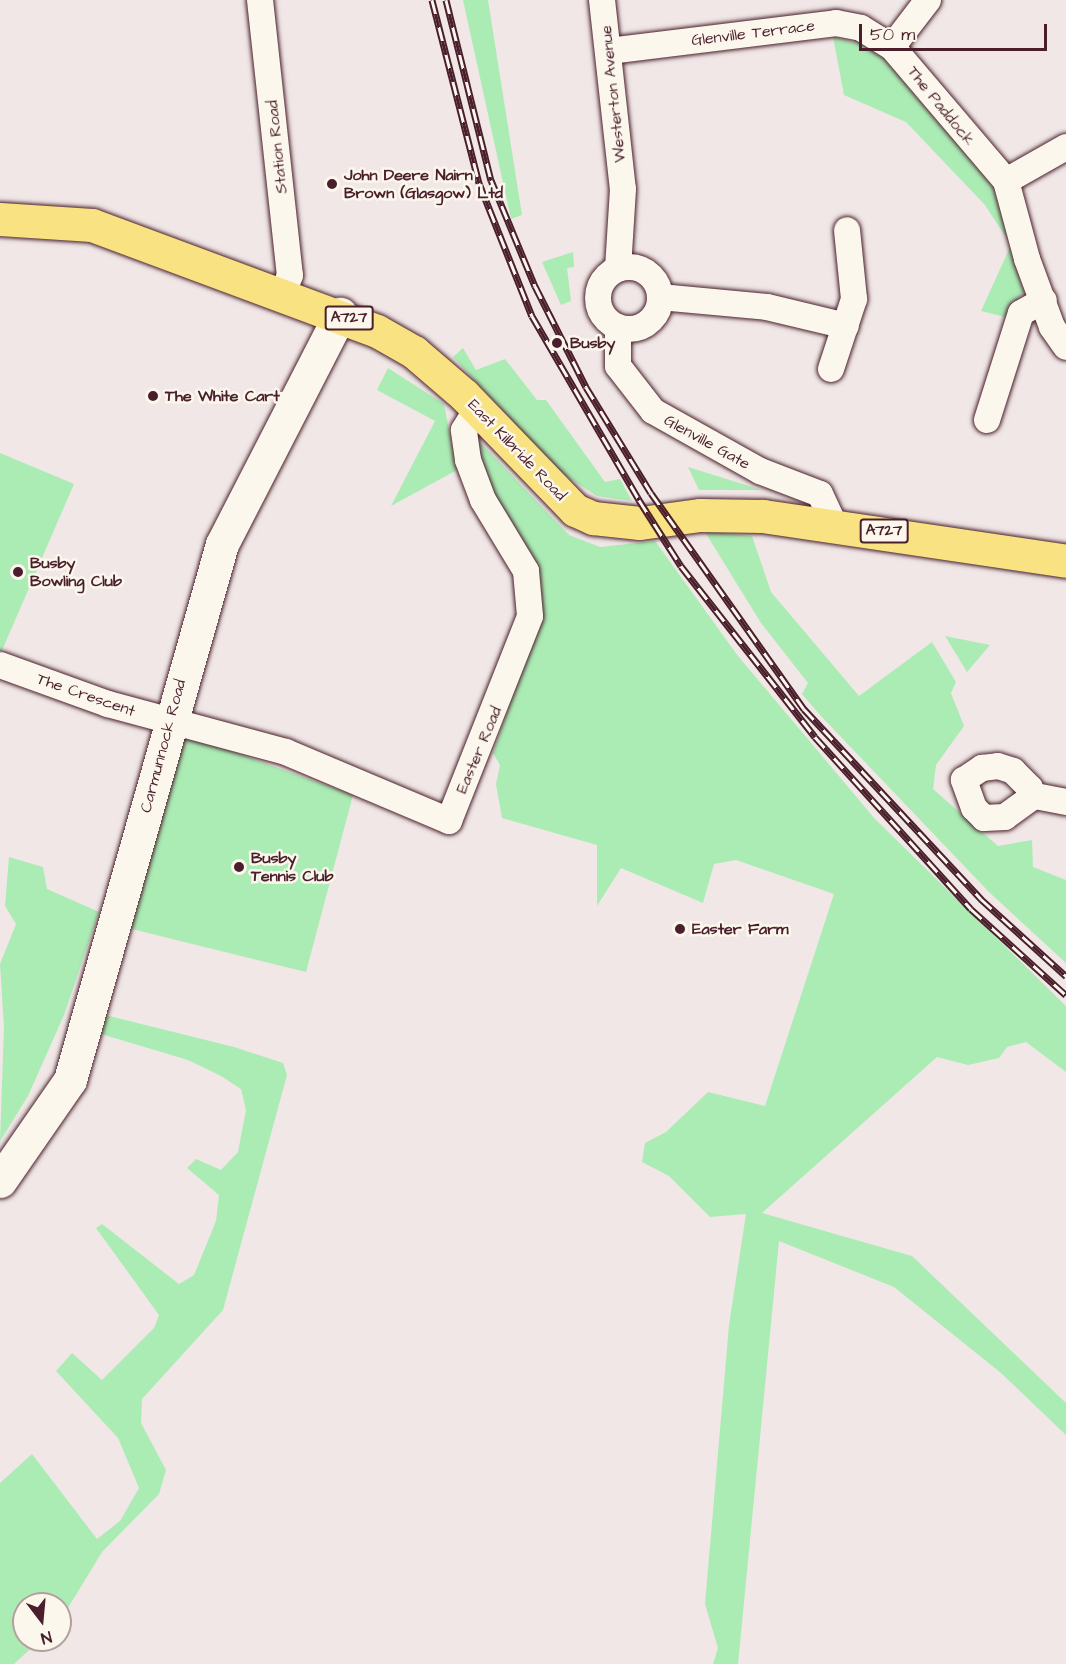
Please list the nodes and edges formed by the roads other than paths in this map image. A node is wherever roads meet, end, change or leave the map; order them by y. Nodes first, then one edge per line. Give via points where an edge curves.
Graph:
1 (260, 0) edge
2 (602, 0) edge
3 (928, 0) edge
4 (892, 47) junction
5 (609, 51) junction
6 (1066, 147) edge
7 (1006, 181) junction
8 (0, 219) edge
9 (847, 230) dead end
10 (618, 269) junction
11 (283, 293) junction
12 (660, 297) junction
13 (1044, 300) junction
14 (340, 314) junction
15 (846, 326) junction
16 (618, 327) junction
17 (1066, 347) edge
18 (831, 369) dead end
19 (478, 408) junction
20 (987, 420) dead end
21 (834, 524) junction
22 (1066, 561) edge
23 (0, 665) edge
24 (172, 723) junction
25 (1030, 795) dead end
26 (1066, 802) edge
27 (0, 1181) edge

1 - 11 street, Station Road via 290,275
2 - 5 street, Westerton Avenue
3 - 4 street
4 - 5 street, Glenville Terrace via 861,28 836,23
4 - 7 street, The Paddock
5 - 10 street, Westerton Avenue via 623,189
6 - 7 street
7 - 13 street, The Paddock
8 - 11 main road, East Kilbride Road / A727 via 92,225
9 - 15 street via 855,282
10 - 12 street via 647,272
10 - 16 street via 608,276 598,298 604,315
11 - 14 main road, East Kilbride Road / A727
12 - 15 street via 767,307
12 - 16 street via 647,323
13 - 17 street, The Paddock
13 - 20 street via 1021,313
14 - 19 main road, East Kilbride Road / A727 via 414,352
14 - 24 main road, Carmunnock Road via 222,544 193,629
15 - 18 street
16 - 21 street, Glenville Gate via 618,366 653,411 760,471 820,494
19 - 21 main road, East Kilbride Road / A727 via 575,510 593,518 640,523 729,514
19 - 24 street, Easter Road via 464,430 468,460 483,500 526,571 530,616 449,821 286,752
21 - 22 main road, East Kilbride Road / A727
23 - 24 street, The Crescent
24 - 27 main road, Carmunnock Road via 70,1080
25 - 26 street

